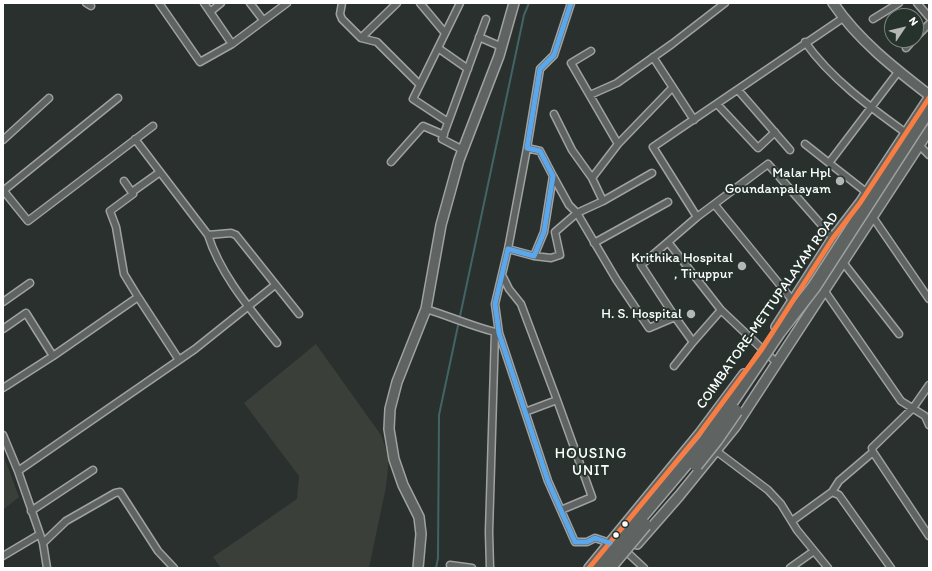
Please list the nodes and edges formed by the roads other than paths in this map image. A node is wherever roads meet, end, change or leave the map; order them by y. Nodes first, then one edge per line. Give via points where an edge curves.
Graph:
1 (158, 3) edge
2 (204, 3) edge
3 (221, 3) edge
4 (250, 3) edge
5 (287, 3) edge
6 (342, 3) edge
7 (397, 3) edge
8 (420, 3) edge
9 (460, 3) edge
10 (514, 3) edge
11 (571, 3) edge
12 (725, 3) edge
13 (832, 3) edge
14 (899, 3) edge
15 (917, 3) edge
16 (210, 12) junction
17 (929, 17) edge
18 (843, 18) junction
19 (486, 19) dead end
20 (874, 19) dead end
21 (262, 20) junction
22 (445, 33) junction
23 (479, 37) junction
24 (361, 38) junction
25 (805, 42) junction
26 (232, 44) junction
27 (502, 47) junction
28 (438, 48) junction
29 (591, 51) dead end
30 (653, 57) junction
31 (468, 69) junction
32 (898, 72) junction
33 (420, 85) junction
34 (672, 88) junction
35 (738, 90) junction
36 (590, 95) junction
37 (929, 97) edge
38 (49, 98) dead end
39 (118, 98) dead end
40 (717, 104) junction
41 (871, 108) junction
42 (929, 109) edge
43 (554, 114) dead end
44 (694, 120) junction
45 (929, 120) edge
46 (448, 122) junction
47 (153, 126) dead end
48 (929, 130) edge
49 (775, 132) junction
50 (906, 133) junction
51 (444, 135) junction
52 (135, 139) junction
53 (3, 140) edge
54 (618, 144) junction
55 (805, 144) dead end
56 (919, 145) junction
57 (527, 148) junction
58 (463, 150) junction
59 (790, 150) dead end
60 (929, 155) edge
61 (391, 162) dead end
62 (829, 163) junction
63 (160, 172) junction
64 (652, 173) dead end
65 (553, 176) junction
66 (592, 178) junction
67 (124, 181) dead end
68 (3, 190) edge
69 (132, 192) junction
70 (866, 192) junction
71 (603, 201) junction
72 (668, 202) dead end
73 (715, 205) junction
74 (577, 213) junction
75 (872, 216) junction
76 (697, 217) junction
77 (208, 234) junction
78 (833, 238) junction
79 (668, 242) junction
80 (594, 243) junction
81 (508, 249) junction
82 (534, 256) junction
83 (842, 261) junction
84 (503, 277) junction
85 (30, 283) dead end
86 (275, 285) junction
87 (824, 290) junction
88 (138, 296) junction
89 (929, 299) edge
90 (793, 301) junction
91 (3, 302) edge
92 (249, 306) junction
93 (426, 309) junction
94 (721, 310) junction
95 (299, 314) dead end
96 (674, 316) junction
97 (3, 329) edge
98 (497, 332) junction
99 (899, 334) dead end
100 (693, 342) junction
101 (277, 343) dead end
102 (762, 349) junction
103 (53, 356) junction
104 (180, 360) junction
105 (777, 363) junction
106 (674, 366) dead end
107 (929, 385) edge
108 (3, 388) edge
109 (557, 400) junction
110 (913, 408) junction
111 (525, 412) junction
112 (929, 425) edge
113 (3, 435) edge
114 (715, 450) junction
115 (873, 452) junction
116 (93, 470) dead end
117 (18, 471) junction
118 (832, 492) junction
119 (561, 510) junction
120 (31, 511) junction
121 (792, 521) junction
122 (40, 534) junction
123 (929, 536) edge
124 (43, 543) junction
125 (610, 543) junction
126 (814, 551) junction
127 (629, 554) junction
128 (3, 556) edge
129 (450, 565) dead end
130 (47, 568) edge
131 (174, 568) edge
132 (418, 568) edge
133 (468, 568) edge
134 (472, 568) edge
135 (490, 568) edge
136 (589, 568) edge
137 (598, 568) edge
138 (609, 568) edge
139 (617, 568) edge
140 (644, 568) edge
141 (790, 568) edge
142 (828, 568) edge
143 (891, 568) edge

1 - 26 street via 200,62
2 - 16 street
3 - 16 street
4 - 21 street
5 - 21 street
6 - 24 street via 342,19
7 - 24 street
8 - 22 street
9 - 22 street
10 - 27 main road
11 - 57 street via 554,55 540,69
12 - 30 street
13 - 18 main road
14 - 20 street
15 - 17 street
16 - 26 street
18 - 25 street
18 - 32 main road
19 - 23 street
21 - 26 street
22 - 28 street
23 - 27 street
23 - 31 street
24 - 33 street via 377,42
25 - 35 street via 748,80
25 - 41 street via 817,60
27 - 58 main road
28 - 31 street
28 - 33 street
29 - 36 street via 571,62
30 - 34 street
30 - 36 street via 617,83
31 - 46 street
32 - 37 main road
32 - 41 street
33 - 46 street via 413,99
34 - 44 street
34 - 54 street
35 - 40 street
35 - 49 street
36 - 54 street
37 - 50 main road, COIMBATORE-METTUPALAYAM ROAD
38 - 53 street
39 - 68 street
40 - 44 street
40 - 49 street via 758,148
41 - 50 street
41 - 62 street
42 - 137 highway, bridge via 814,287 779,332 705,441
43 - 66 street via 572,150
44 - 76 street via 653,147
45 - 138 highway, bridge via 820,290 785,335 716,440
46 - 51 street
47 - 52 street
48 - 56 main road
49 - 59 street
50 - 70 main road, COIMBATORE-METTUPALAYAM ROAD
51 - 58 street via 442,139
51 - 61 street via 423,126
52 - 63 street
52 - 68 street via 28,221
54 - 66 street
55 - 62 street
56 - 60 street
56 - 75 main road
57 - 65 street via 540,151
57 - 81 street
58 - 93 main road via 441,225
62 - 70 street
63 - 69 street
63 - 77 street
64 - 71 street
65 - 74 street via 569,205
65 - 82 street via 544,232
66 - 71 street
67 - 69 street
69 - 88 street via 134,194 110,211 116,226 124,274
70 - 78 main road, COIMBATORE-METTUPALAYAM ROAD
71 - 74 street
72 - 80 street
73 - 76 street
73 - 78 street via 768,164
73 - 90 street
74 - 80 street
74 - 82 street via 555,232 560,255 551,258
75 - 83 main road
75 - 89 street
76 - 79 street
77 - 86 street via 236,235
77 - 92 street via 213,252
78 - 90 main road, COIMBATORE-METTUPALAYAM ROAD
79 - 94 street
79 - 96 street via 641,265
80 - 96 street via 650,328
81 - 82 street
81 - 84 street
83 - 87 main road
83 - 99 street
84 - 98 street via 495,304
84 - 109 street via 521,304
85 - 91 street
86 - 92 street
86 - 95 street
87 - 105 main road
87 - 110 street via 901,401
88 - 103 street
88 - 104 street
90 - 102 main road, COIMBATORE-METTUPALAYAM ROAD
92 - 101 street
92 - 104 street
93 - 98 street via 470,326
93 - 132 main road via 397,382 390,409 389,429 398,473 419,517 421,534
94 - 100 street
94 - 102 street
96 - 100 street
97 - 103 street via 26,313
98 - 111 street
98 - 135 street via 489,532
100 - 106 street
102 - 105 street
102 - 125 main road, COIMBATORE-METTUPALAYAM ROAD via 700,433
103 - 108 street
104 - 117 street
105 - 114 main road via 734,427
107 - 110 street
109 - 111 street
109 - 119 street via 592,497
110 - 112 street via 925,416
110 - 115 street via 872,448
111 - 119 street via 548,481
113 - 117 street
114 - 121 street via 768,490
114 - 127 main road
115 - 118 street via 839,481
115 - 123 street
116 - 120 street
117 - 120 street
118 - 121 street
118 - 143 street via 839,495
119 - 125 street via 575,542 587,542 595,538
120 - 122 street
121 - 126 street
122 - 124 street
122 - 128 street
124 - 130 street
124 - 131 street via 66,521 120,492 158,551
125 - 136 main road, COIMBATORE-METTUPALAYAM ROAD
126 - 141 street
126 - 142 street
127 - 139 main road
127 - 140 street
129 - 133 street
133 - 134 street

